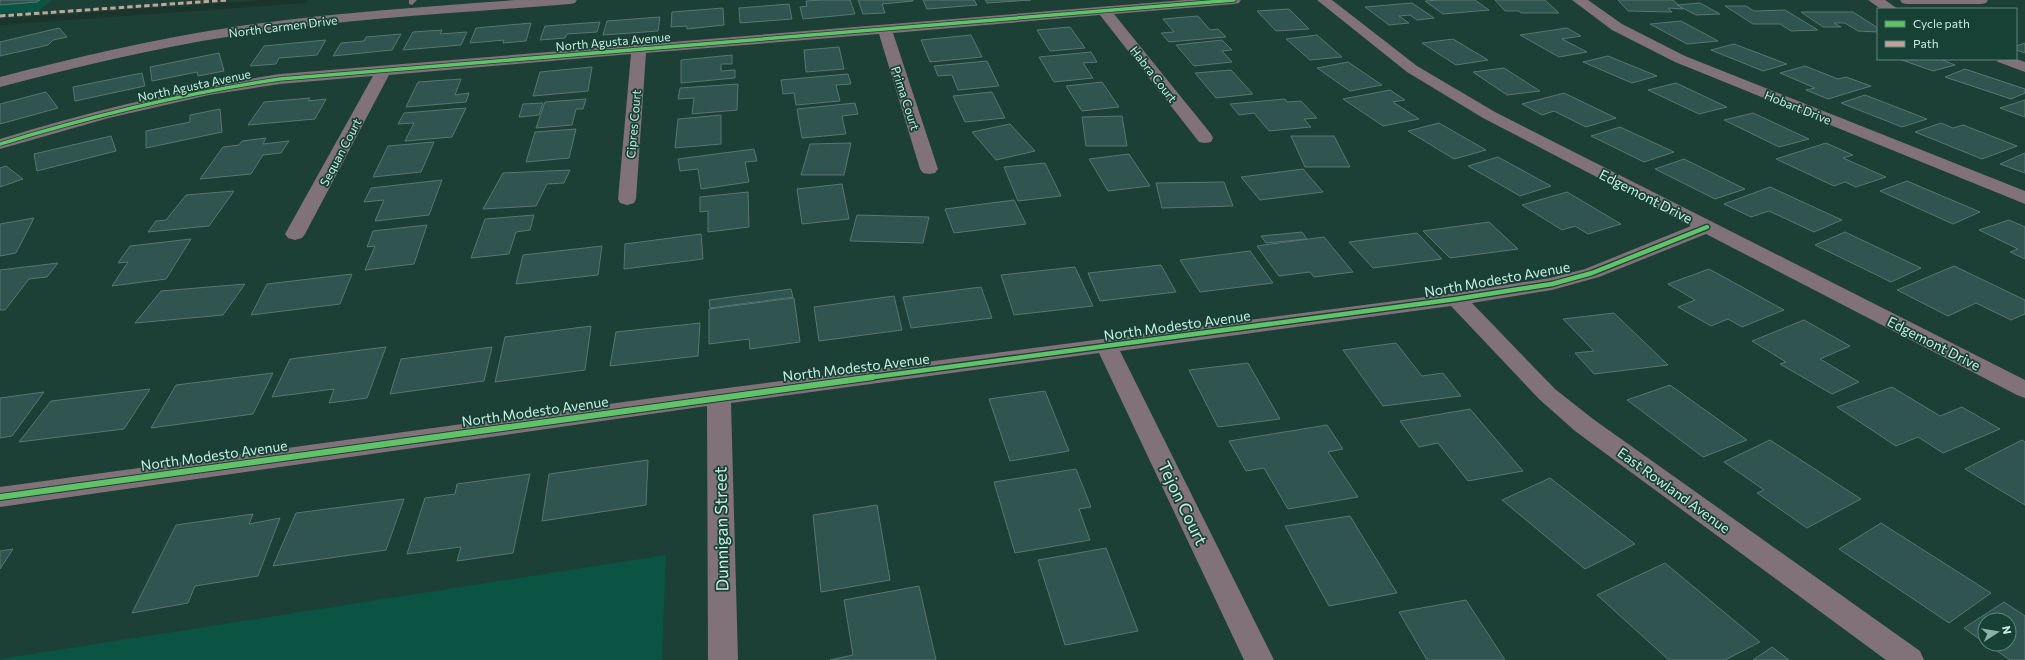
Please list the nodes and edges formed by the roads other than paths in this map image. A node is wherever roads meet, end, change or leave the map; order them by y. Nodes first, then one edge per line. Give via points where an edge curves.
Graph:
1 (441, 0) edge
2 (570, 0) edge
3 (1234, 0) edge
4 (1324, 0) edge
5 (1579, 0) edge
6 (1875, 0) edge
7 (1907, 0) edge
8 (1981, 0) edge
9 (413, 1) edge
10 (1889, 8) edge
11 (1104, 11) junction
12 (884, 28) junction
13 (639, 49) junction
14 (2006, 60) edge
15 (2025, 67) edge
16 (0, 69) edge
17 (384, 70) junction
18 (0, 82) edge
19 (1205, 138) dead end
20 (0, 144) edge
21 (929, 169) dead end
22 (2025, 198) edge
23 (627, 200) dead end
24 (1707, 227) junction
25 (295, 234) dead end
26 (1456, 300) junction
27 (1107, 346) junction
28 (2025, 390) edge
29 (719, 397) junction
30 (0, 496) edge
31 (723, 660) edge
32 (1259, 660) edge
33 (1909, 660) edge

1 - 9 main road, North Carmen Drive
2 - 18 main road, North Carmen Drive via 267,26 144,47
3 - 11 street, North Agusta Avenue
4 - 24 street, Edgemont Drive via 1412,69 1482,111
5 - 22 street, Hobart Drive via 1617,27 1680,59
6 - 10 street
7 - 8 street
9 - 16 main road, North Carmen Drive via 182,29
11 - 12 street, North Agusta Avenue
11 - 19 street, Habra Court
12 - 13 street, North Agusta Avenue
12 - 21 street, Prima Court
13 - 17 street, North Agusta Avenue
13 - 23 street, Cipres Court
14 - 15 street
17 - 20 street, North Agusta Avenue via 280,79 223,88 91,118
17 - 25 street, Sequan Court
24 - 26 street, North Modesto Avenue via 1592,273 1552,284
24 - 28 street, Edgemont Drive
26 - 27 street, North Modesto Avenue
26 - 33 street, East Rowland Avenue via 1547,394 1584,426
27 - 29 street, North Modesto Avenue
27 - 32 street, Tejon Court
29 - 30 street, North Modesto Avenue
29 - 31 street, Dunnigan Street

